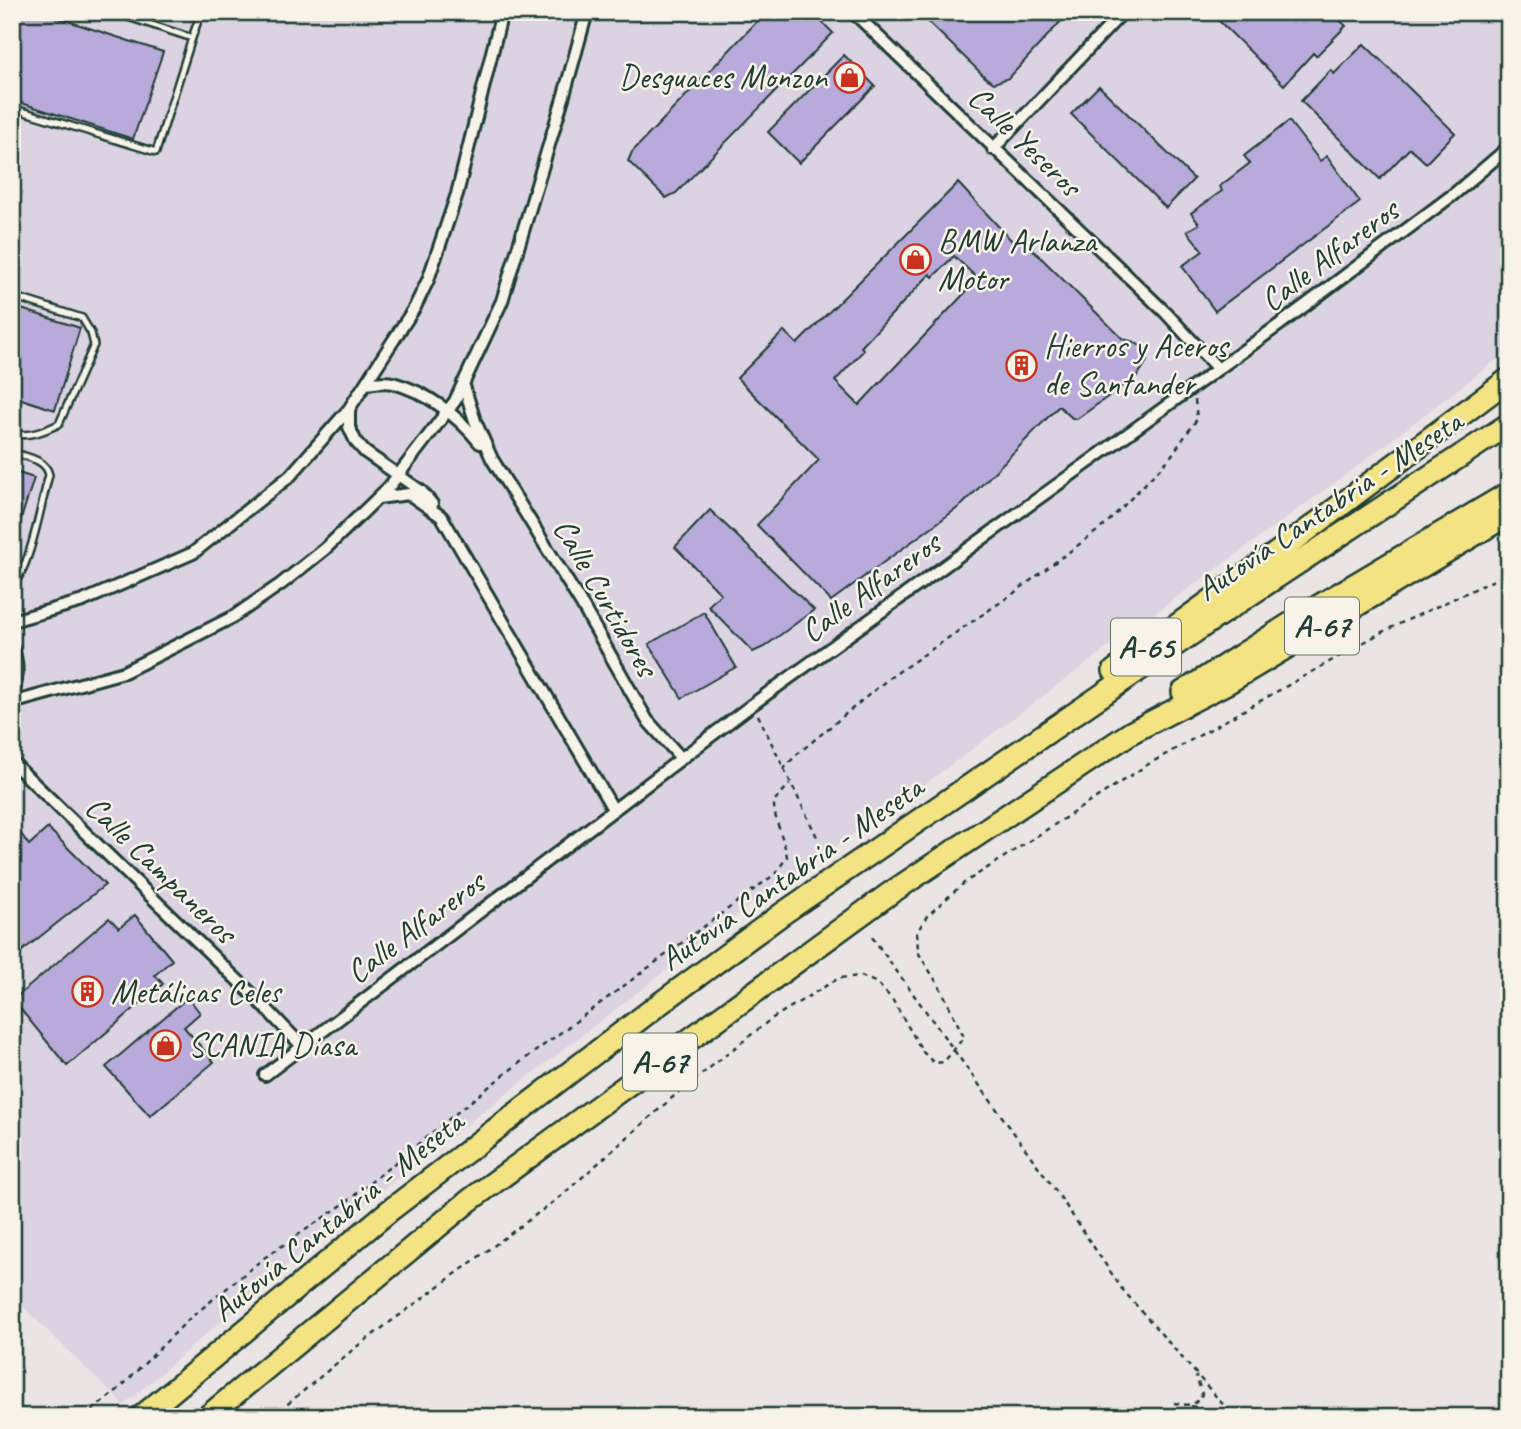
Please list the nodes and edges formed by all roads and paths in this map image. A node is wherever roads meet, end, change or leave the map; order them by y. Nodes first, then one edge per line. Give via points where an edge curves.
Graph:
1 (113, 12) edge
2 (201, 12) edge
3 (502, 12) edge
4 (587, 12) edge
5 (853, 12) edge
6 (1123, 12) edge
7 (192, 38) junction
8 (12, 108) edge
9 (1509, 147) edge
10 (993, 149) junction
11 (12, 296) edge
12 (1218, 369) junction
13 (1509, 379) edge
14 (463, 383) junction
15 (366, 384) junction
16 (1193, 387) junction
17 (349, 409) junction
18 (447, 411) junction
19 (1509, 424) edge
20 (12, 433) edge
21 (12, 452) edge
22 (492, 459) junction
23 (399, 475) junction
24 (1509, 493) edge
25 (378, 498) junction
26 (1509, 514) edge
27 (442, 517) junction
28 (1509, 573) edge
29 (12, 585) edge
30 (12, 621) edge
31 (12, 648) edge
32 (12, 702) edge
33 (753, 704) junction
34 (1132, 732) junction
35 (681, 758) junction
36 (12, 762) edge
37 (783, 770) junction
38 (790, 784) junction
39 (613, 809) junction
40 (819, 841) dead end
41 (782, 914) junction
42 (872, 937) dead end
43 (302, 1046) junction
44 (954, 1050) junction
45 (265, 1075) dead end
46 (1196, 1373) junction
47 (1174, 1403) dead end
48 (1191, 1406) junction
49 (84, 1417) edge
50 (141, 1417) edge
51 (207, 1417) edge
52 (272, 1417) edge
53 (1229, 1417) edge
54 (1234, 1417) edge

1 - 7 lane
2 - 7 lane
3 - 15 street via 457,194 428,280
4 - 14 street via 502,301
5 - 10 street, Calle Yeseros
6 - 10 street
7 - 8 lane via 156,152
9 - 12 street, Calle Alfareros via 1454,194
10 - 12 street, Calle Yeseros via 1166,313
11 - 20 lane via 82,318 94,345 59,424 22,436
12 - 16 street, Calle Alfareros
13 - 41 highway, A-65
14 - 18 street
14 - 22 street, Calle Curtidores
15 - 17 street
15 - 18 street, Calle Curtidores via 391,382
16 - 33 street, Calle Alfareros
16 - 37 path via 1197,419 1169,459 1105,525 888,679
17 - 23 street via 349,428 356,442
17 - 30 street via 290,476 193,553 83,601
18 - 22 street, Calle Curtidores via 466,426
18 - 23 street
19 - 41 highway, Autovía Cantabria - Meseta / A-67 via 1216,617
21 - 29 lane via 41,462 49,475 25,565
22 - 35 street, Calle Curtidores via 647,720
23 - 25 street
23 - 27 street via 421,491
24 - 34 highway, A-65 via 1312,610 1183,692
25 - 27 street via 409,494
25 - 32 street via 326,549 233,617 124,672
26 - 34 highway, A-67 via 1227,683
27 - 39 street
28 - 44 path via 1384,631 1147,765 955,891 926,916 917,932 918,952 964,1037
31 - 32 street via 17,680
33 - 35 street, Calle Alfareros
33 - 37 path
34 - 51 highway, A-67 via 889,894 470,1200
35 - 39 street, Calle Alfareros
36 - 43 street, Calle Campaneros
37 - 38 path
38 - 40 path
38 - 49 path via 774,801 787,857 775,873 506,1073 345,1203 264,1258 189,1319
39 - 43 street, Calle Alfareros
41 - 50 highway, Autovía Cantabria - Meseta / A-67 via 389,1211
42 - 44 path
43 - 45 street, Calle Alfareros
44 - 46 path via 1122,1289
44 - 52 path via 944,1062 934,1063 877,983 862,976 839,978 771,1018 560,1197 355,1348
46 - 48 path via 1202,1394
46 - 54 path
47 - 48 path
48 - 53 path

